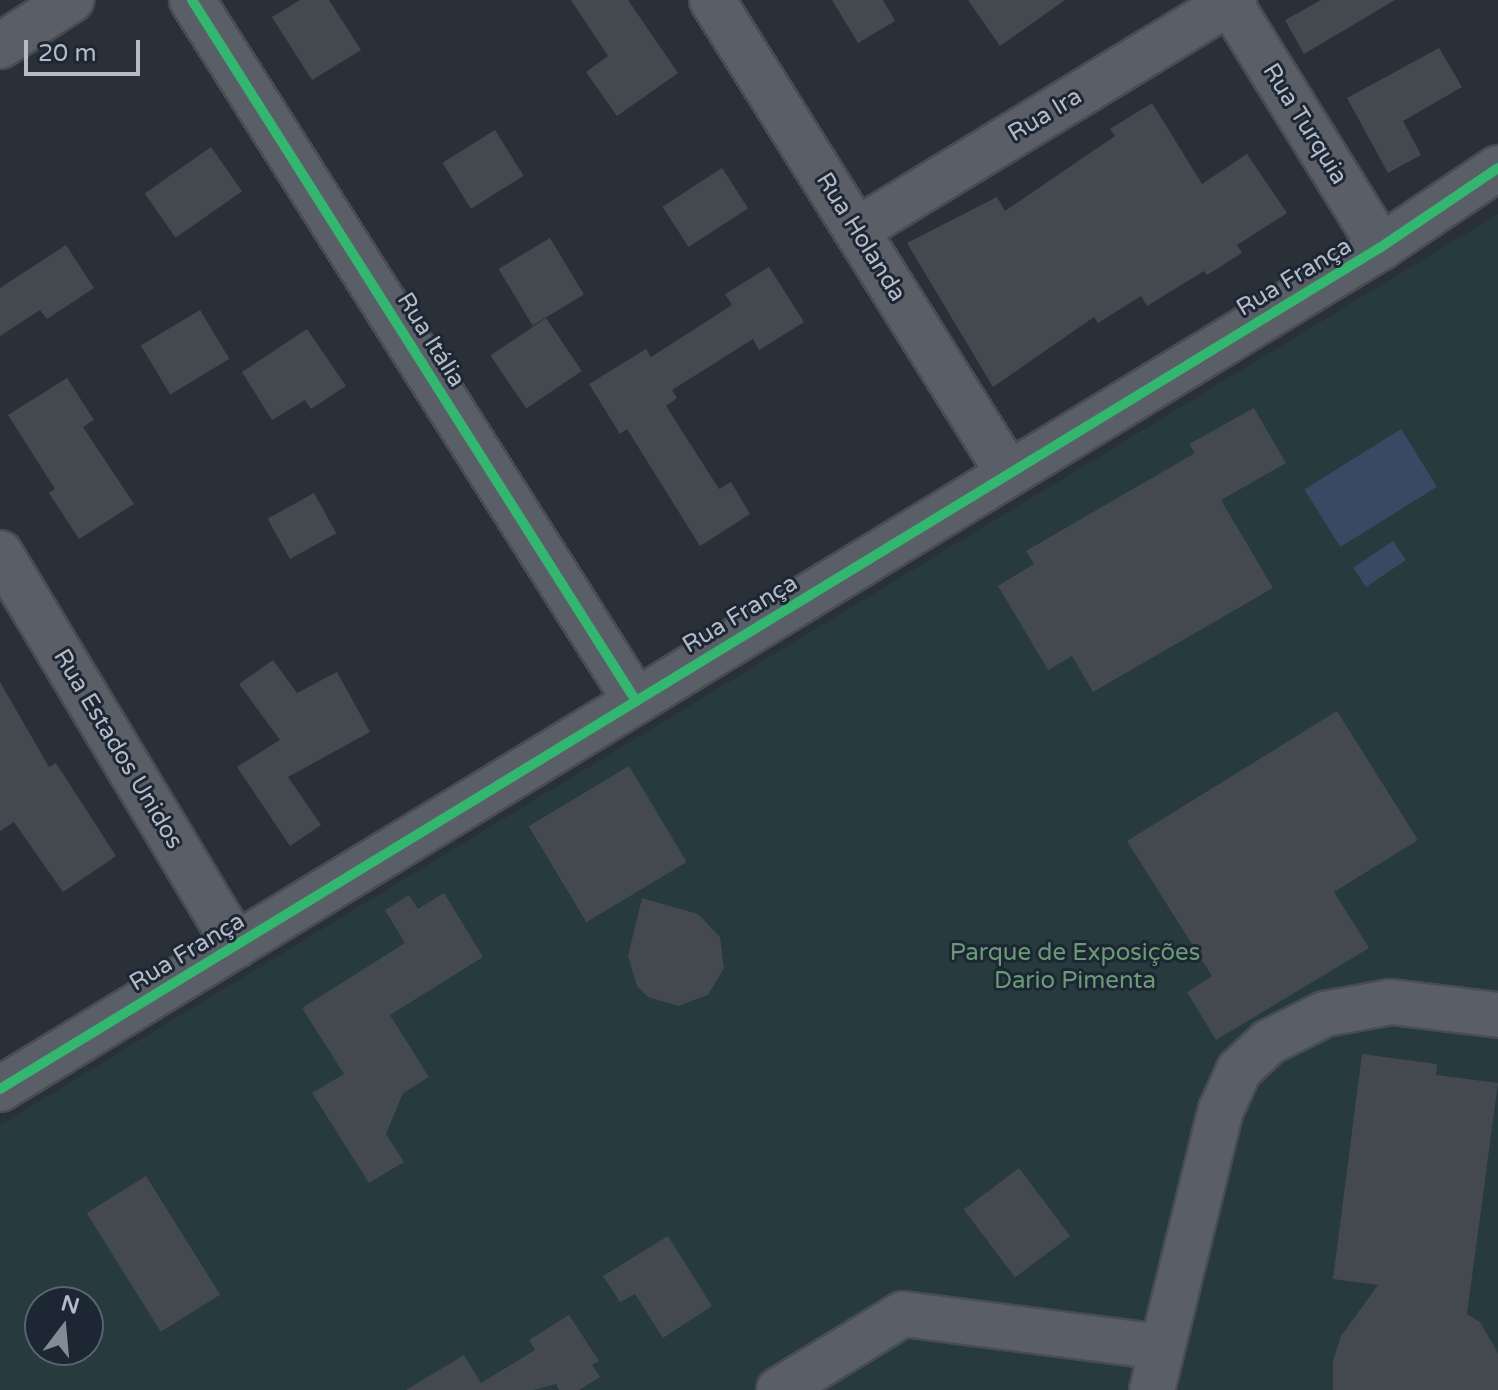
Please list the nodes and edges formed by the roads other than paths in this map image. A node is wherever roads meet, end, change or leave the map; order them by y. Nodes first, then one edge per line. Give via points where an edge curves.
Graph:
1 (71, 0) edge
2 (192, 0) edge
3 (1231, 1) edge
4 (726, 5) edge
5 (0, 46) edge
6 (1498, 168) edge
7 (857, 230) junction
8 (1381, 247) junction
9 (1009, 474) junction
10 (0, 553) edge
11 (636, 701) junction
12 (236, 946) junction
13 (1498, 1015) edge
14 (0, 1089) edge
15 (1160, 1347) junction
16 (779, 1390) edge
17 (1152, 1390) edge

1 - 5 street
2 - 11 street, Rua Itália
3 - 7 street, Rua Ira
3 - 8 street, Rua Turquia
4 - 7 street, Rua Holanda
6 - 8 street, Rua França
7 - 9 street, Rua Holanda
8 - 9 street, Rua França
9 - 11 street, Rua França
10 - 12 street, Rua Estados Unidos
11 - 12 street, Rua França
12 - 14 street, Rua França
13 - 15 street via 1391,1002 1325,1014 1269,1042 1239,1070 1221,1110
15 - 16 street via 903,1314
15 - 17 street

